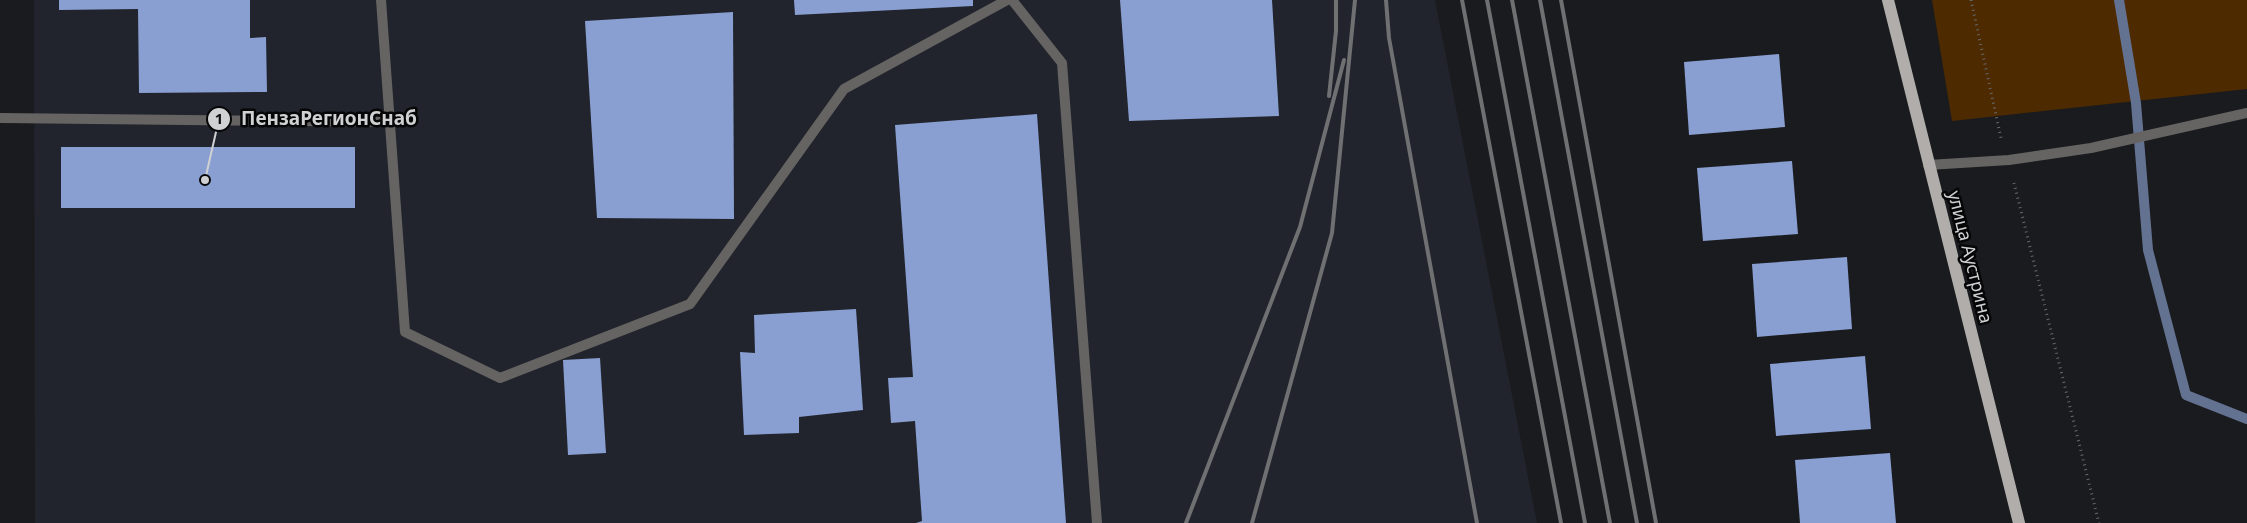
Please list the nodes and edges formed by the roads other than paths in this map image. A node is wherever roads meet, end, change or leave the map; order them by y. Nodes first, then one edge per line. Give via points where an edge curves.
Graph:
1 (381, 0) edge
2 (1008, 0) edge
3 (1012, 0) edge
4 (1888, 0) edge
5 (2247, 113) edge
6 (0, 118) edge
7 (390, 122) junction
8 (1928, 165) junction
9 (1097, 523) edge
10 (2019, 523) edge

1 - 7 lane
2 - 7 lane via 844,89 690,304 500,378 405,332
3 - 9 lane via 1062,63
4 - 8 main road, улица Аустрина
5 - 8 lane via 2091,148 2008,160
6 - 7 lane
8 - 10 main road, улица Аустрина

